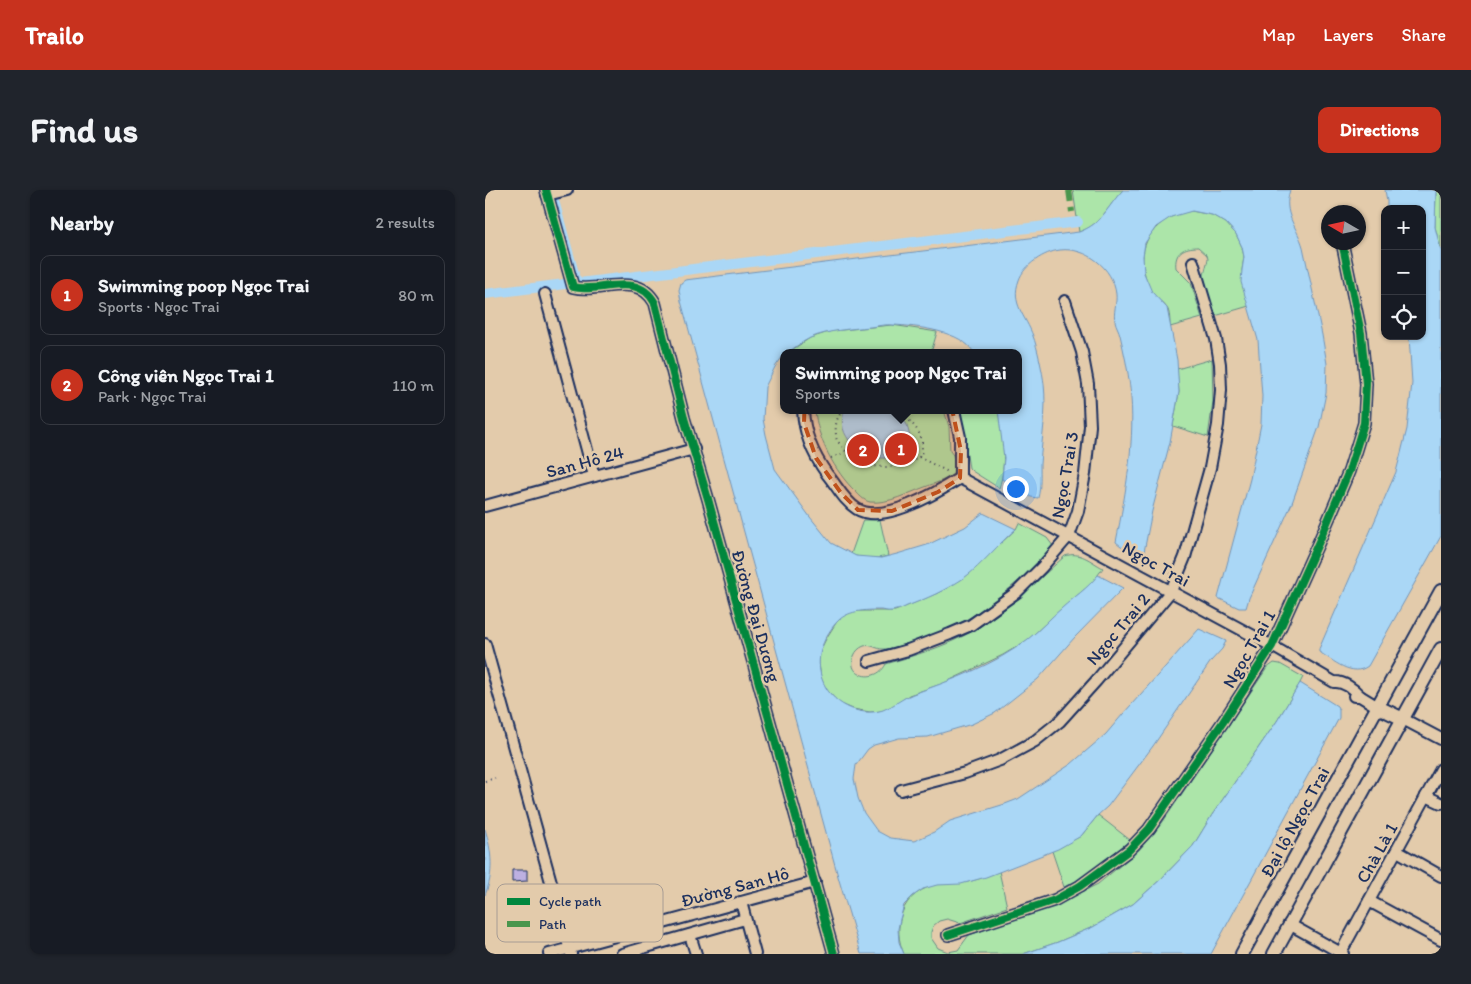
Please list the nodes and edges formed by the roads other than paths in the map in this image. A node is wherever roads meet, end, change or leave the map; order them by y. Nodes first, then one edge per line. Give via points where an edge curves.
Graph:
1 (567, 190) edge
2 (546, 192) edge
3 (1343, 250) edge
4 (1193, 262) dead end
5 (545, 294) dead end
6 (1065, 300) dead end
7 (803, 414) edge
8 (955, 414) edge
9 (694, 449) junction
10 (594, 476) junction
11 (956, 476) junction
12 (485, 506) edge
13 (1069, 536) junction
14 (1171, 591) junction
15 (1441, 591) edge
16 (485, 644) edge
17 (1272, 646) junction
18 (1441, 649) edge
19 (869, 661) dead end
20 (1378, 707) junction
21 (1403, 719) junction
22 (1441, 739) edge
23 (1441, 769) edge
24 (901, 790) dead end
25 (1426, 796) junction
26 (1441, 803) edge
27 (1397, 851) junction
28 (1441, 876) edge
29 (815, 882) junction
30 (551, 884) edge
31 (1369, 901) junction
32 (741, 902) junction
33 (745, 918) junction
34 (663, 924) edge
35 (1289, 924) junction
36 (690, 935) junction
37 (947, 935) dead end
38 (1441, 940) edge
39 (601, 942) edge
40 (570, 951) edge
41 (638, 952) edge
42 (1342, 953) edge
43 (549, 954) edge
44 (622, 954) edge
45 (695, 954) edge
46 (755, 954) edge
47 (834, 954) edge
48 (1243, 954) edge
49 (1274, 954) edge

1 - 2 street
2 - 9 street, Đường Đại Dương via 573,287 620,284 644,290 655,303
3 - 17 street, Ngọc Trai 1 via 1361,332 1366,384 1364,423 1349,471
4 - 14 street, Ngọc Trai 2 via 1216,339 1221,364 1221,390 1210,468 1185,556
5 - 10 street via 563,346
6 - 13 street, Ngọc Trai 3 via 1083,352 1090,426 1078,511
7 - 11 street via 816,458 841,493 858,510 873,513 905,508 938,492
8 - 11 street via 960,437
9 - 10 street, San Hô 24
9 - 29 street, Đường Đại Dương
10 - 12 street, San Hô 24
11 - 13 street, Ngọc Trai
13 - 14 street, Ngọc Trai
13 - 19 street, Ngọc Trai 3 via 1017,592 971,625 908,650
14 - 17 street, Ngọc Trai
14 - 24 street, Ngọc Trai 2 via 1096,681 1059,721 1035,741 1001,760
15 - 20 main road, Đại lộ Ngọc Trai
16 - 30 street
17 - 20 street, Ngọc Trai via 1334,682 1337,688
17 - 37 street, Ngọc Trai 1 via 1149,829 1129,850 1055,900
18 - 21 main road
20 - 21 main road
20 - 48 main road, Đại lộ Ngọc Trai
21 - 22 street
21 - 35 main road
23 - 25 street, Chà Là 1
25 - 26 street
25 - 27 street, Chà Là 1
27 - 28 street
27 - 31 street, Chà Là 1
29 - 32 street, Đường San Hô
29 - 47 street, Đường Đại Dương
31 - 38 street
31 - 42 street, Chà Là 1
32 - 33 street
32 - 34 street, Đường San Hô
33 - 36 street
33 - 46 street
35 - 42 street
35 - 49 main road
36 - 41 street
36 - 45 street
39 - 40 street, Đường San Hô
40 - 43 street, Đường San Hô
41 - 44 street

